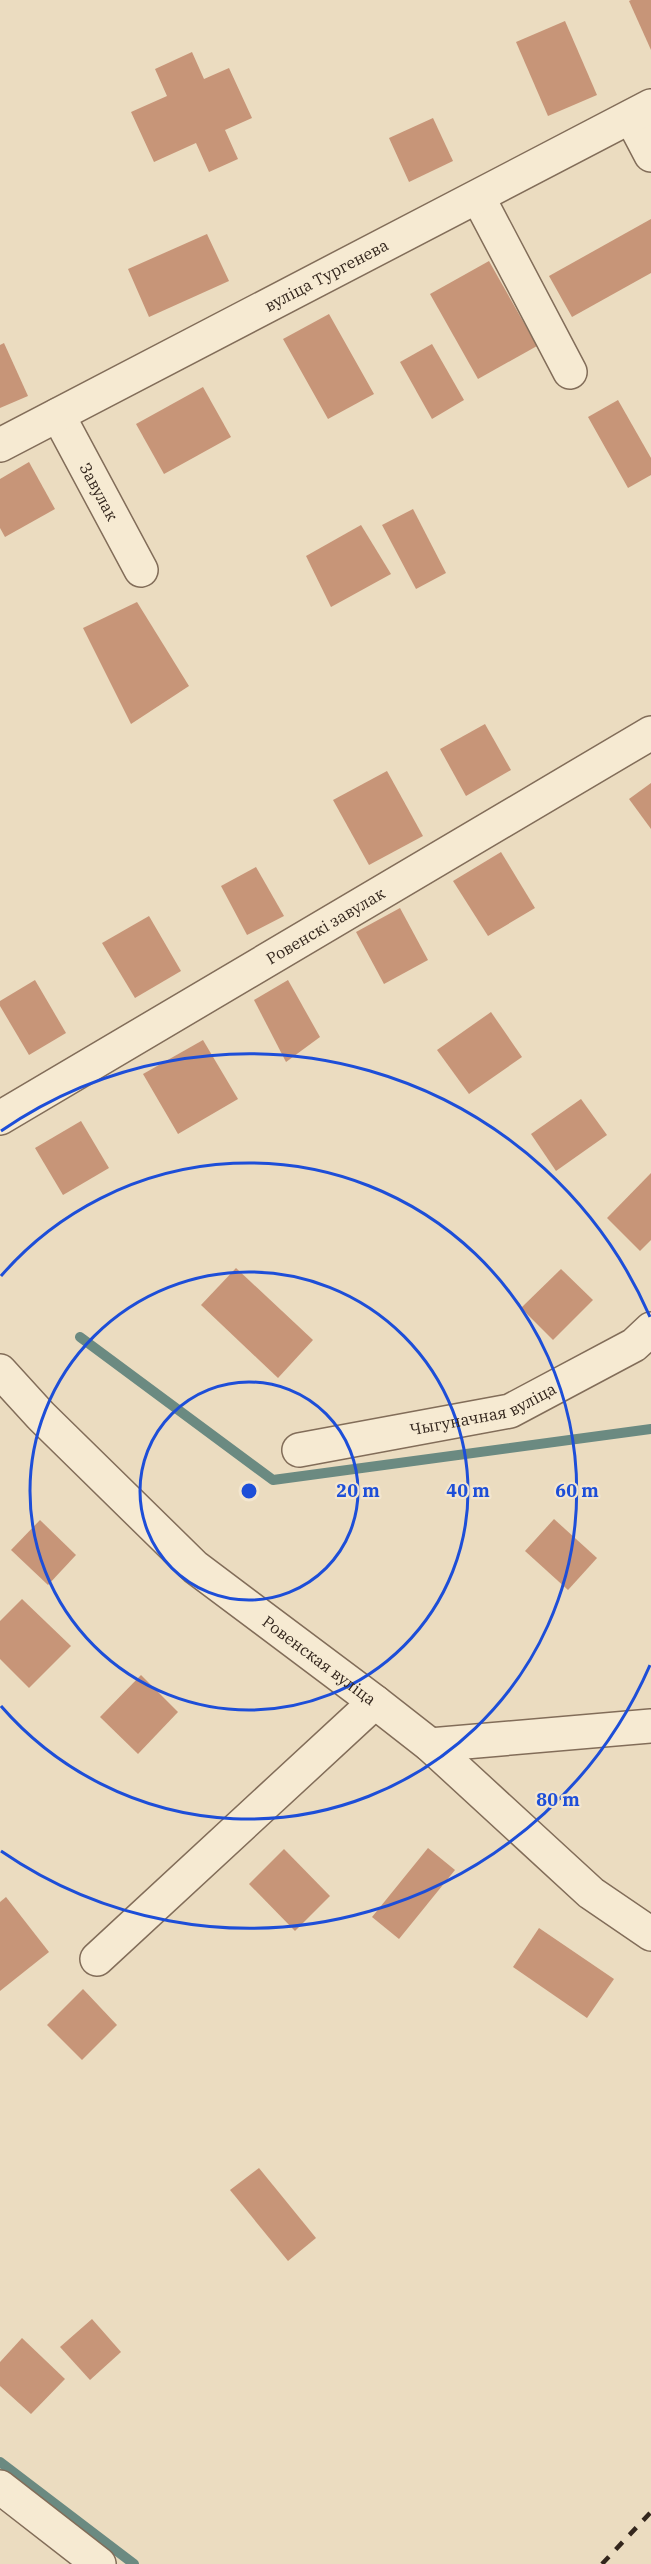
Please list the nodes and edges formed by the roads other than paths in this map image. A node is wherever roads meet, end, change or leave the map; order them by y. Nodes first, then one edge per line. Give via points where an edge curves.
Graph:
1 (641, 112) edge
2 (651, 155) edge
3 (478, 197) junction
4 (570, 372) dead end
5 (58, 415) junction
6 (0, 445) edge
7 (141, 570) dead end
8 (651, 733) edge
9 (0, 1118) edge
10 (651, 1329) edge
11 (0, 1371) edge
12 (299, 1450) dead end
13 (375, 1701) junction
14 (651, 1726) edge
15 (430, 1745) junction
16 (651, 1934) edge
17 (97, 1959) dead end
18 (0, 2487) edge
19 (99, 2564) edge

1 - 2 street
1 - 3 street, вуліца Тургенева
3 - 4 street
3 - 5 street, вуліца Тургенева
5 - 6 street, вуліца Тургенева
5 - 7 street, Завулак
8 - 9 street, Ровенскі завулак
10 - 12 street, Чыгуначная вуліца via 634,1345 510,1411
11 - 13 street, Ровенская вуліца via 195,1567
13 - 15 street, Ровенская вуліца
13 - 17 street
14 - 15 street
15 - 16 street, Ровенская вуліца via 591,1893
18 - 19 street

